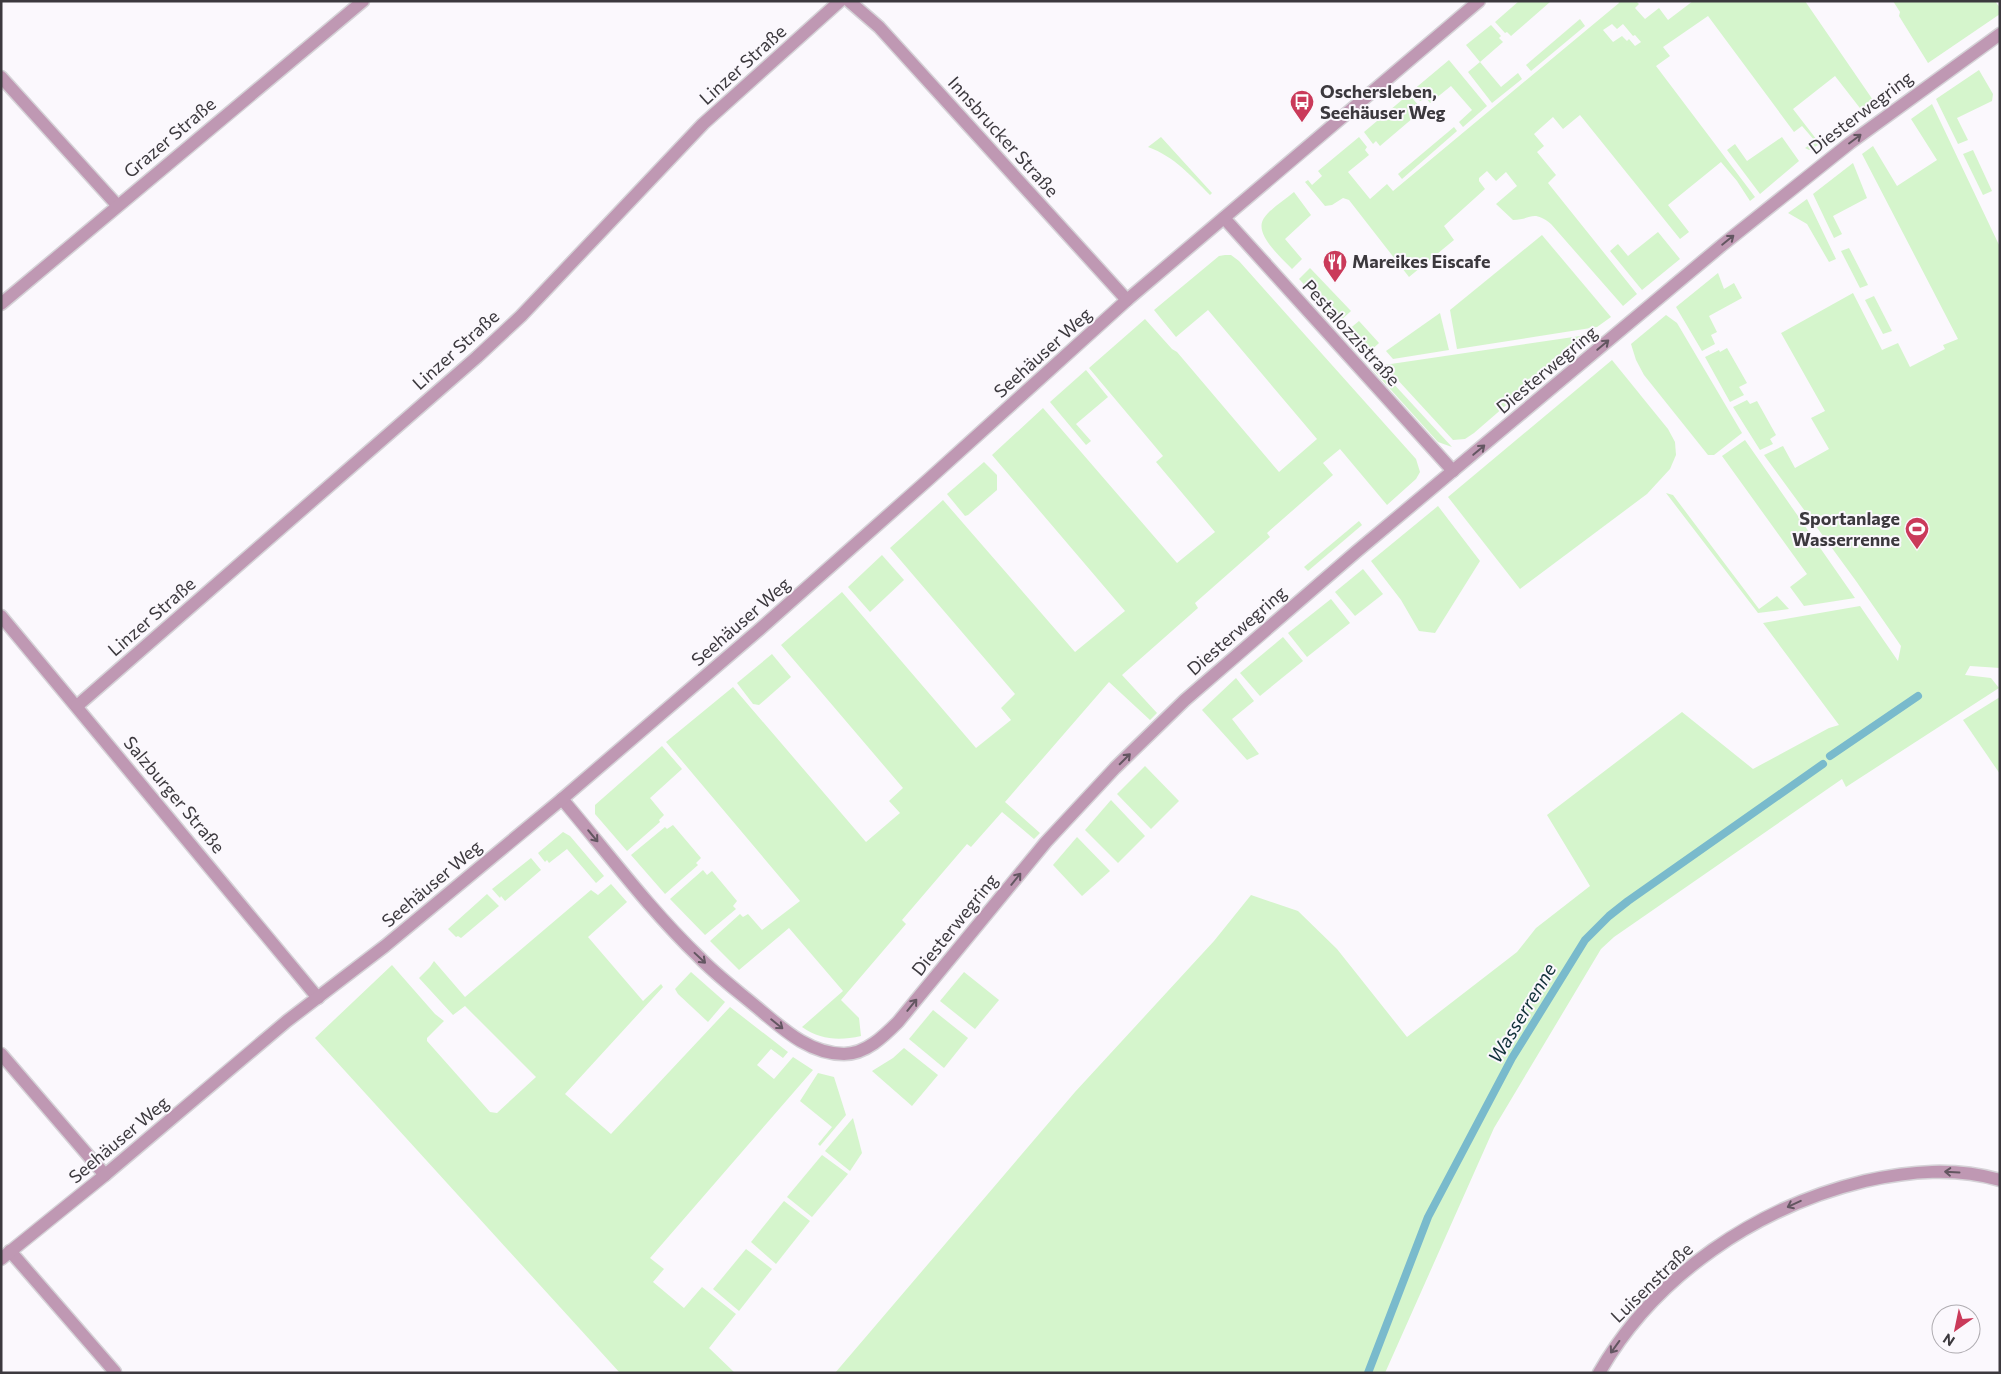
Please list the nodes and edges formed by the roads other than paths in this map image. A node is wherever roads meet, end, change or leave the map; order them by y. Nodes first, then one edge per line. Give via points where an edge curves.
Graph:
1 (362, 1) edge
2 (840, 1) edge
3 (849, 1) edge
4 (1479, 1) edge
5 (2000, 34) edge
6 (1, 77) edge
7 (117, 205) junction
8 (1224, 218) junction
9 (1127, 300) junction
10 (1, 304) edge
11 (1453, 471) junction
12 (1, 616) edge
13 (77, 706) junction
14 (562, 799) junction
15 (318, 998) junction
16 (1, 1054) edge
17 (105, 1175) junction
18 (2000, 1180) edge
19 (6, 1255) edge
20 (115, 1372) edge
21 (1599, 1373) edge

1 - 7 street, Grazer Straße
2 - 13 street, Linzer Straße via 703,124 521,316 477,357
3 - 9 street, Innsbrucker Straße via 879,27
4 - 8 street, Seehäuser Weg
11 -> 5 street, Diesterwegring via 1802,180
6 - 7 street
7 - 10 street, Grazer Straße
8 - 9 street, Seehäuser Weg
8 - 11 street, Pestalozzistraße
9 - 14 street, Seehäuser Weg via 760,629
14 -> 11 street, Diesterwegring via 657,913 699,957 740,993 793,1037 808,1045 826,1053 846,1054 862,1050 880,1040 898,1022 1046,842 1184,700
12 - 13 street, Salzburger Straße
13 - 15 street, Salzburger Straße
14 - 15 street, Seehäuser Weg
15 - 17 street, Seehäuser Weg
16 - 17 street
17 - 19 street, Seehäuser Weg
18 -> 21 street, Luisenstraße via 1978,1174 1928,1171 1891,1175 1804,1199 1761,1219 1690,1266 1631,1326
19 - 20 street, Seehäuser Weg

